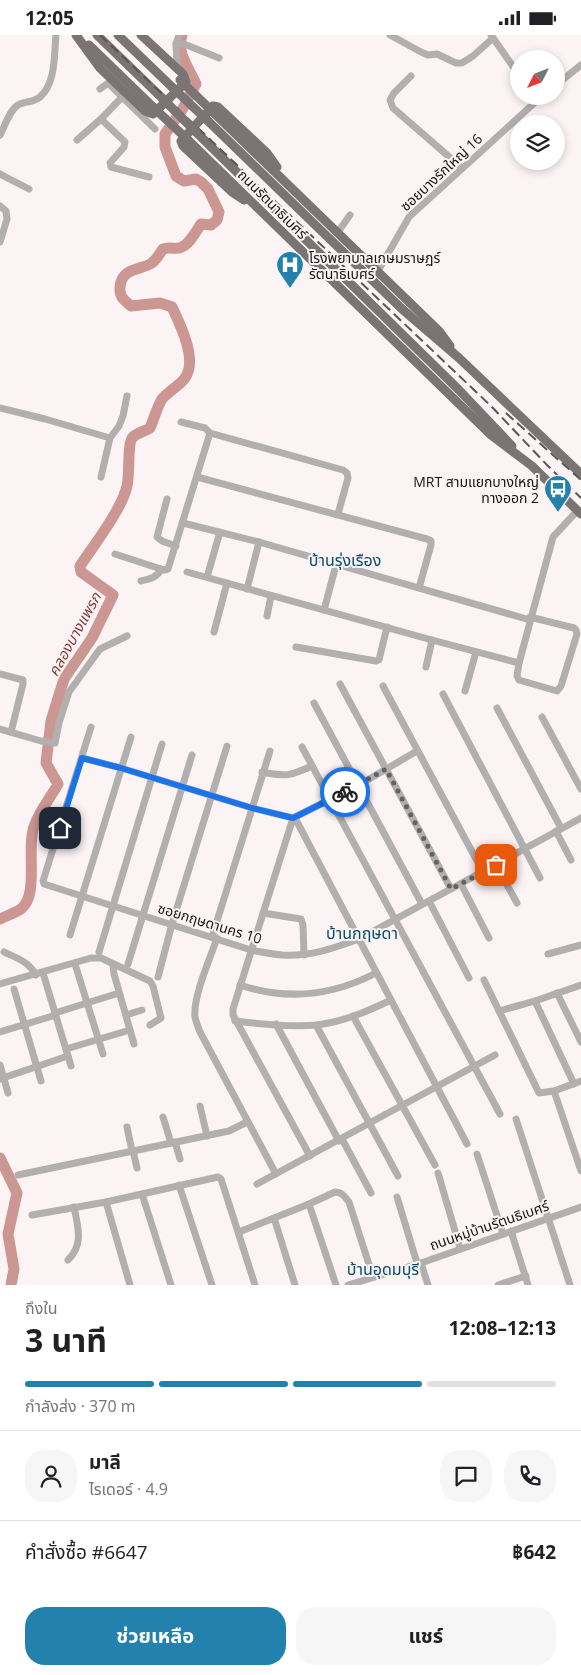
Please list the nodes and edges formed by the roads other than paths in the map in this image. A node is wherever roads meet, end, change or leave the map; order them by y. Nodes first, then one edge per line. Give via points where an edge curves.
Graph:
1 (56, 35) edge
2 (77, 35) edge
3 (96, 35) edge
4 (118, 35) edge
5 (133, 35) edge
6 (140, 35) edge
7 (179, 35) edge
8 (390, 35) edge
9 (492, 36) edge
10 (179, 44) junction
11 (219, 57) dead end
12 (510, 62) edge
13 (581, 65) edge
14 (176, 68) junction
15 (411, 76) dead end
16 (565, 78) edge
17 (100, 89) dead end
18 (124, 95) junction
19 (528, 105) edge
20 (101, 119) junction
21 (155, 129) dead end
22 (0, 135) edge
23 (77, 140) dead end
24 (462, 168) junction
25 (0, 174) edge
26 (149, 177) dead end
27 (292, 187) junction
28 (29, 189) dead end
29 (0, 206) edge
30 (265, 214) junction
31 (350, 215) dead end
32 (338, 232) junction
33 (0, 242) edge
34 (378, 271) junction
35 (460, 358) junction
36 (127, 396) dead end
37 (0, 408) edge
38 (181, 422) dead end
39 (210, 433) junction
40 (110, 438) junction
41 (532, 466) junction
42 (581, 474) edge
43 (102, 477) dead end
44 (197, 477) junction
45 (167, 499) dead end
46 (579, 512) edge
47 (338, 514) junction
48 (183, 523) junction
49 (220, 532) junction
50 (259, 542) junction
51 (176, 546) junction
52 (115, 555) dead end
53 (336, 565) junction
54 (161, 569) junction
55 (187, 572) dead end
56 (207, 577) junction
57 (141, 581) dead end
58 (228, 583) junction
59 (419, 588) junction
60 (247, 589) junction
61 (271, 596) junction
62 (324, 610) junction
63 (267, 616) dead end
64 (530, 618) junction
65 (387, 627) junction
66 (214, 632) dead end
67 (127, 636) dead end
68 (432, 640) junction
69 (296, 647) dead end
70 (476, 652) junction
71 (519, 663) junction
72 (426, 667) dead end
73 (0, 674) edge
74 (340, 684) dead end
75 (383, 686) dead end
76 (465, 691) dead end
77 (442, 693) dead end
78 (314, 703) dead end
79 (497, 708) dead end
80 (542, 717) dead end
81 (91, 727) dead end
82 (0, 729) edge
83 (11, 732) junction
84 (131, 737) dead end
85 (162, 744) dead end
86 (228, 746) dead end
87 (302, 747) dead end
88 (270, 751) dead end
89 (417, 751) junction
90 (192, 755) dead end
91 (82, 758) junction
92 (312, 766) junction
93 (121, 768) junction
94 (386, 769) junction
95 (262, 772) junction
96 (153, 777) junction
97 (359, 785) junction
98 (182, 787) junction
99 (581, 789) edge
100 (212, 796) junction
101 (331, 800) junction
102 (252, 808) junction
103 (294, 818) junction
104 (581, 818) edge
105 (558, 830) junction
106 (524, 849) junction
107 (571, 860) dead end
108 (496, 865) junction
109 (483, 872) junction
110 (540, 878) dead end
111 (461, 884) junction
112 (451, 889) junction
113 (83, 897) junction
114 (426, 903) junction
115 (517, 903) dead end
116 (113, 906) junction
117 (263, 913) junction
118 (143, 915) junction
119 (395, 920) junction
120 (172, 924) junction
121 (70, 935) dead end
122 (214, 937) junction
123 (489, 938) dead end
124 (359, 939) junction
125 (581, 945) edge
126 (251, 950) junction
127 (4, 952) dead end
128 (99, 952) dead end
129 (304, 955) junction
130 (548, 955) dead end
131 (75, 963) junction
132 (113, 964) junction
133 (128, 964) dead end
134 (376, 973) junction
135 (40, 974) junction
136 (158, 977) dead end
137 (469, 978) dead end
138 (484, 980) dead end
139 (0, 985) edge
140 (240, 985) junction
141 (581, 985) edge
142 (14, 989) dead end
143 (119, 993) junction
144 (557, 993) junction
145 (391, 1000) junction
146 (535, 1001) junction
147 (87, 1003) junction
148 (142, 1011) dead end
149 (500, 1011) junction
150 (56, 1014) junction
151 (126, 1015) junction
152 (353, 1016) junction
153 (235, 1021) junction
154 (276, 1024) junction
155 (24, 1025) junction
156 (150, 1025) dead end
157 (316, 1025) junction
158 (130, 1030) junction
159 (0, 1032) edge
160 (98, 1039) junction
161 (581, 1042) edge
162 (134, 1044) dead end
163 (67, 1052) junction
164 (103, 1054) dead end
165 (494, 1055) dead end
166 (0, 1065) edge
167 (71, 1066) dead end
168 (474, 1066) junction
169 (36, 1067) junction
170 (2, 1078) edge
171 (41, 1081) dead end
172 (578, 1083) edge
173 (437, 1085) junction
174 (554, 1091) junction
175 (8, 1093) dead end
176 (403, 1105) junction
177 (200, 1106) dead end
178 (500, 1115) dead end
179 (163, 1117) dead end
180 (516, 1119) dead end
181 (247, 1122) junction
182 (370, 1123) junction
183 (127, 1127) dead end
184 (207, 1136) junction
185 (340, 1140) junction
186 (173, 1143) junction
187 (467, 1144) dead end
188 (132, 1151) junction
189 (477, 1154) dead end
190 (310, 1156) junction
191 (180, 1159) dead end
192 (435, 1165) dead end
193 (137, 1169) dead end
194 (581, 1171) edge
195 (438, 1173) dead end
196 (276, 1174) junction
197 (18, 1175) dead end
198 (398, 1176) dead end
199 (257, 1184) dead end
200 (179, 1185) junction
201 (372, 1193) dead end
202 (142, 1194) junction
203 (397, 1197) dead end
204 (106, 1202) junction
205 (309, 1204) junction
206 (74, 1207) junction
207 (581, 1207) edge
208 (32, 1215) dead end
209 (548, 1217) junction
210 (274, 1218) junction
211 (511, 1231) junction
212 (239, 1232) junction
213 (503, 1234) junction
214 (460, 1248) junction
215 (68, 1260) dead end
216 (419, 1263) junction
217 (526, 1276) junction
218 (375, 1277) junction
219 (130, 1285) edge
220 (171, 1285) edge
221 (212, 1285) edge
222 (255, 1285) edge
223 (295, 1285) edge
224 (336, 1285) edge
225 (348, 1285) edge
226 (380, 1285) edge
227 (428, 1285) edge
228 (498, 1285) edge
229 (528, 1285) edge
230 (570, 1285) edge

1 - 22 street via 48,88 40,98 19,105
2 - 18 main road
2 - 30 main road, ถนนรัตนาธิเบศร์, bridge
3 - 41 main road, ถนนรัตนาธิเบศร์, bridge via 459,390
4 - 35 main road, ถนนรัตนาธิเบศร์, bridge via 402,309
5 - 27 main road, ถนนรัตนาธิเบศร์, bridge
6 - 14 main road
7 - 10 street
8 - 9 street via 421,53 437,54 456,63 462,63
9 - 12 street
10 - 11 street
10 - 14 street
13 - 16 street
14 - 18 main road via 186,82 153,114
15 - 24 street via 390,100 393,108
17 - 18 street via 108,83
18 - 20 street
18 - 21 street
19 - 24 street, ซอยบางรักใหญ่ 16
20 - 23 street
20 - 26 street via 125,142 111,160 111,167
24 - 34 street, ซอยบางรักใหญ่ 16 via 408,217
25 - 28 street
27 - 30 main road via 268,153 213,106 181,141 183,146 232,192
27 - 32 main road, ถนนรัตนาธิเบศร์
29 - 33 street via 6,211 7,219
30 - 41 main road, ถนนรัตนาธิเบศร์ via 491,435
31 - 32 street
32 - 34 main road, ถนนรัตนาธิเบศร์
34 - 35 main road, ถนนรัตนาธิเบศร์ via 440,331
35 - 42 main road, ถนนรัตนาธิเบศร์
36 - 40 street via 119,426
37 - 40 street
38 - 39 street via 204,428
39 - 44 street
39 - 47 street via 343,470 348,477
40 - 43 street
41 - 46 main road, ถนนรัตนาธิเบศร์
44 - 47 street
44 - 48 street
45 - 51 street via 157,537
46 - 64 street via 553,537
47 - 59 street via 431,541
48 - 49 street
48 - 51 street
49 - 50 street
49 - 56 street
50 - 53 street
50 - 60 street
51 - 54 street via 168,569
52 - 54 street
53 - 59 street
53 - 62 street
54 - 57 street via 153,578
55 - 56 street
56 - 58 street
58 - 60 street
58 - 66 street
59 - 64 street
60 - 61 street
61 - 62 street
61 - 63 street
62 - 65 street
64 - 71 street
64 - 71 street via 574,628 577,634 557,691 519,680
65 - 68 street
65 - 69 street via 376,661
67 - 83 street via 100,649 70,692 54,743
68 - 70 street
68 - 72 street
70 - 71 street
70 - 76 street
73 - 83 street via 22,680 23,684
74 - 94 street
75 - 89 street
77 - 106 street
78 - 97 street
79 - 105 street
80 - 99 street
81 - 91 street
82 - 83 street
84 - 93 street
85 - 96 street
86 - 100 street
87 - 92 street
88 - 95 street
89 - 94 street
89 - 109 street
90 - 98 street
91 - 93 street
91 - 113 street, ซอยกฤษดานคร 10 via 44,884
92 - 95 street via 283,776
92 - 101 street
93 - 96 street
93 - 113 street
94 - 97 street
94 - 112 street
95 - 102 street
96 - 98 street
96 - 116 street
97 - 101 street
97 - 114 street
98 - 100 street
98 - 118 street
100 - 102 street
100 - 120 street
101 - 103 street
101 - 119 street
102 - 103 street
102 - 122 street
103 - 117 street
103 - 124 street
104 - 105 street, ซอยกฤษดานคร 10
105 - 106 street, ซอยกฤษดานคร 10
105 - 107 street
106 - 108 street, ซอยกฤษดานคร 10
106 - 110 street
108 - 109 street, ซอยกฤษดานคร 10
108 - 115 street
109 - 111 street, ซอยกฤษดานคร 10
111 - 112 street, ซอยกฤษดานคร 10
111 - 123 street
112 - 114 street, ซอยกฤษดานคร 10
113 - 116 street, ซอยกฤษดานคร 10
113 - 121 street
114 - 119 street, ซอยกฤษดานคร 10
114 - 137 street
116 - 118 street, ซอยกฤษดานคร 10
116 - 128 street
117 - 126 street
117 - 129 street via 301,919
118 - 120 street, ซอยกฤษดานคร 10
118 - 133 street
119 - 124 street, ซอยกฤษดานคร 10
119 - 168 street
120 - 122 street, ซอยกฤษดานคร 10
120 - 136 street
122 - 126 street, ซอยกฤษดานคร 10
122 - 181 street via 195,1007 195,1019
124 - 129 street, ซอยกฤษดานคร 10
124 - 134 street
125 - 130 street
126 - 129 street, ซอยกฤษดานคร 10
126 - 140 street
127 - 135 street
131 - 132 street via 96,958
131 - 135 street
131 - 147 street
132 - 143 street
132 - 156 street via 148,979 153,985 161,1018
134 - 140 street via 345,987 316,993 264,991
134 - 145 street
135 - 139 street
135 - 150 street
138 - 149 street
140 - 153 street via 233,1009
141 - 144 street
142 - 155 street
143 - 147 street
143 - 151 street
144 - 146 street
144 - 161 street
145 - 152 street
145 - 173 street
146 - 149 street
146 - 172 street
147 - 150 street
147 - 160 street
148 - 151 street
149 - 174 street via 537,1090 543,1094
150 - 155 street
150 - 163 street
151 - 158 street
152 - 157 street
152 - 176 street
153 - 154 street
153 - 190 street
154 - 157 street
154 - 185 street
155 - 159 street
155 - 169 street
157 - 182 street
158 - 160 street
158 - 162 street
160 - 163 street
160 - 164 street
163 - 167 street
163 - 169 street
165 - 168 street
166 - 170 street
168 - 173 street
168 - 178 street
169 - 170 street
169 - 171 street
170 - 175 street
172 - 174 street
173 - 176 street
173 - 187 street
174 - 194 street
176 - 182 street
176 - 192 street
177 - 184 street
179 - 186 street
180 - 209 street
181 - 184 street via 229,1131
181 - 196 street
182 - 185 street
182 - 198 street
183 - 188 street
184 - 186 street
185 - 190 street
185 - 201 street
186 - 188 street
186 - 191 street
188 - 193 street
188 - 197 street
189 - 213 street
190 - 196 street
195 - 214 street
196 - 199 street
200 - 202 street
200 - 212 street via 221,1179
200 - 221 street
202 - 204 street
202 - 220 street
203 - 216 street
204 - 206 street
204 - 219 street
205 - 210 street
205 - 218 street via 335,1191 346,1197
205 - 224 street
206 - 208 street
206 - 215 street via 78,1243 77,1250
207 - 209 street, ถนนหมู่บ้านรัตนธิเบศร์
209 - 211 street, ถนนหมู่บ้านรัตนธิเบศร์
209 - 230 street
210 - 212 street
210 - 223 street
211 - 213 street, ถนนหมู่บ้านรัตนธิเบศร์
211 - 217 street
212 - 222 street
213 - 214 street, ถนนหมู่บ้านรัตนธิเบศร์
214 - 216 street, ถนนหมู่บ้านรัตนธิเบศร์
216 - 218 street, ถนนหมู่บ้านรัตนธิเบศร์
216 - 227 street
217 - 228 street
217 - 229 street
218 - 225 street, ถนนหมู่บ้านรัตนธิเบศร์
218 - 226 street

